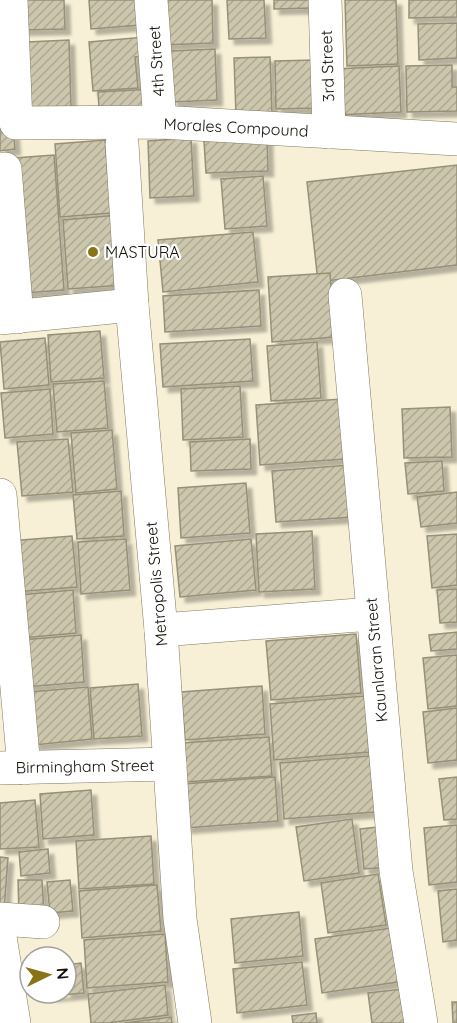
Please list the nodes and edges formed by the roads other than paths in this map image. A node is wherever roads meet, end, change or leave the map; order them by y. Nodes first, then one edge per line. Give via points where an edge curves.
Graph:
1 (11, 0) edge
2 (151, 0) edge
3 (325, 0) edge
4 (160, 123) junction
5 (329, 132) junction
6 (457, 139) edge
7 (122, 144) dead end
8 (5, 170) dead end
9 (345, 295) dead end
10 (132, 305) junction
11 (8, 318) edge
12 (0, 495) edge
13 (372, 614) junction
14 (161, 630) junction
15 (170, 764) junction
16 (12, 768) edge
17 (0, 918) edge
18 (43, 922) dead end
19 (0, 937) edge
20 (14, 1023) edge
21 (195, 1023) edge
22 (421, 1023) edge

1 - 4 street, Morales Compound via 16,123
2 - 4 street, 4th Street
3 - 5 street, 3rd Street
4 - 5 street, Morales Compound
5 - 6 street, Morales Compound
7 - 10 street, Metropolis Street
8 - 11 street
9 - 13 street, Kaunlaran Street
10 - 11 street
10 - 14 street, Metropolis Street
12 - 16 street
13 - 14 street
13 - 22 street, Kaunlaran Street via 396,871
14 - 15 street, Metropolis Street
15 - 16 street, Birmingham Street
15 - 21 street, Metropolis Street via 180,919
17 - 18 street
19 - 20 street

